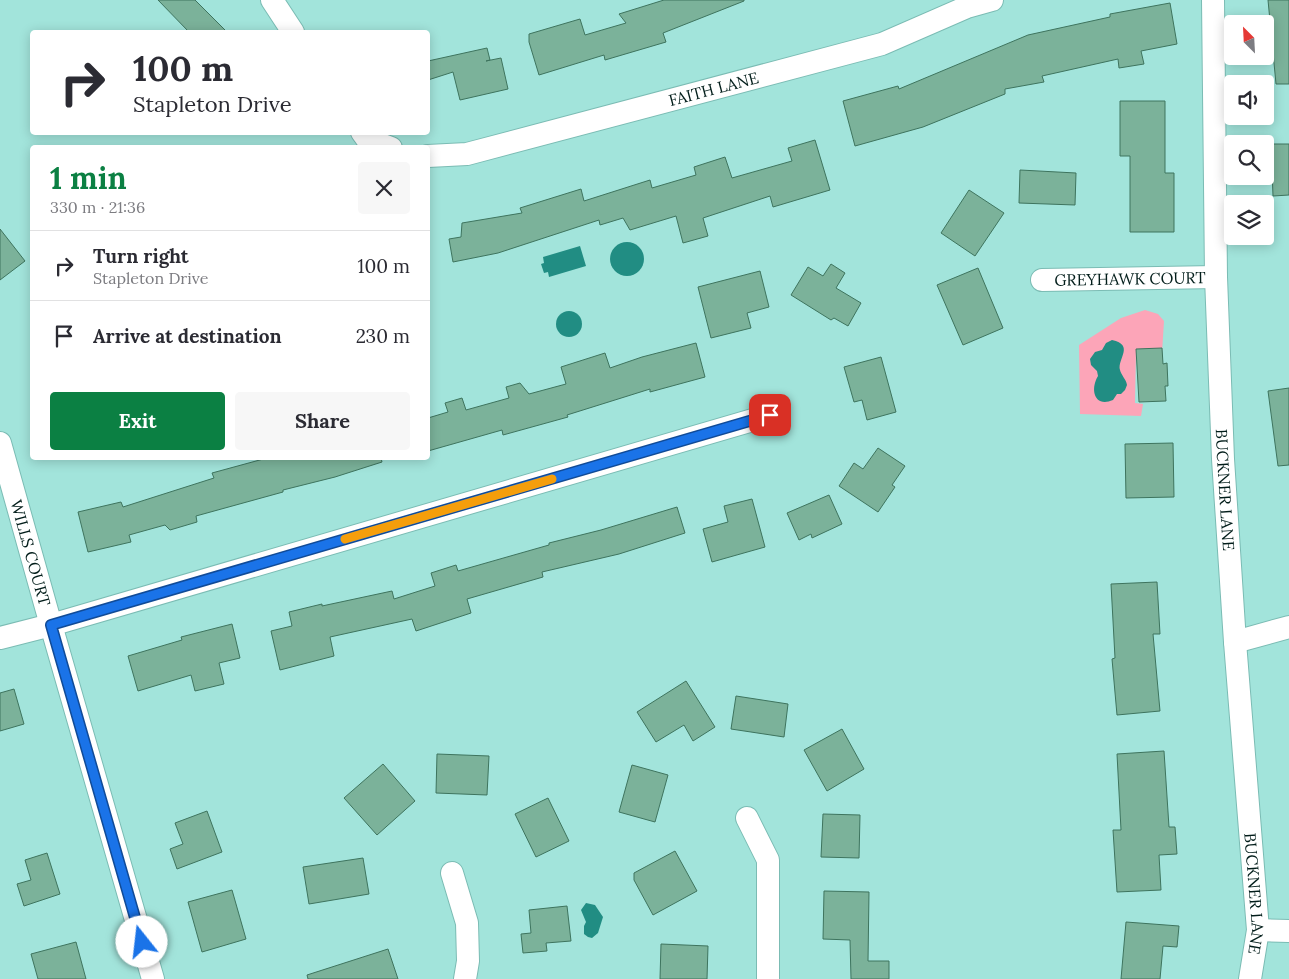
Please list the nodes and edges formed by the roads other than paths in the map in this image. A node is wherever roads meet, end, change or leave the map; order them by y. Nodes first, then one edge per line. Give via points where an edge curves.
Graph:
1 (272, 0) edge
2 (992, 0) edge
3 (1213, 0) edge
4 (966, 3) edge
5 (292, 30) edge
6 (364, 135) edge
7 (383, 145) edge
8 (430, 156) edge
9 (1216, 277) junction
10 (1042, 280) dead end
11 (770, 415) dead end
12 (0, 442) edge
13 (51, 625) junction
14 (1289, 627) edge
15 (0, 638) edge
16 (1235, 642) junction
17 (747, 818) dead end
18 (452, 873) dead end
19 (1258, 930) junction
20 (1289, 931) edge
21 (153, 979) edge
22 (465, 979) edge
23 (768, 979) edge
24 (1250, 979) edge

1 - 5 street
2 - 4 street, FAITH LANE
3 - 9 street, BUCKNER LANE
4 - 8 street, FAITH LANE via 882,44 467,154
6 - 7 street
9 - 10 street, GREYHAWK COURT
9 - 16 street, BUCKNER LANE
11 - 13 street
12 - 13 street, WILLS COURT
13 - 15 street
13 - 21 street, WILLS COURT
14 - 16 street
16 - 19 street, BUCKNER LANE
17 - 23 street via 768,860
18 - 22 street via 467,923
19 - 20 street
19 - 24 street, BUCKNER LANE

